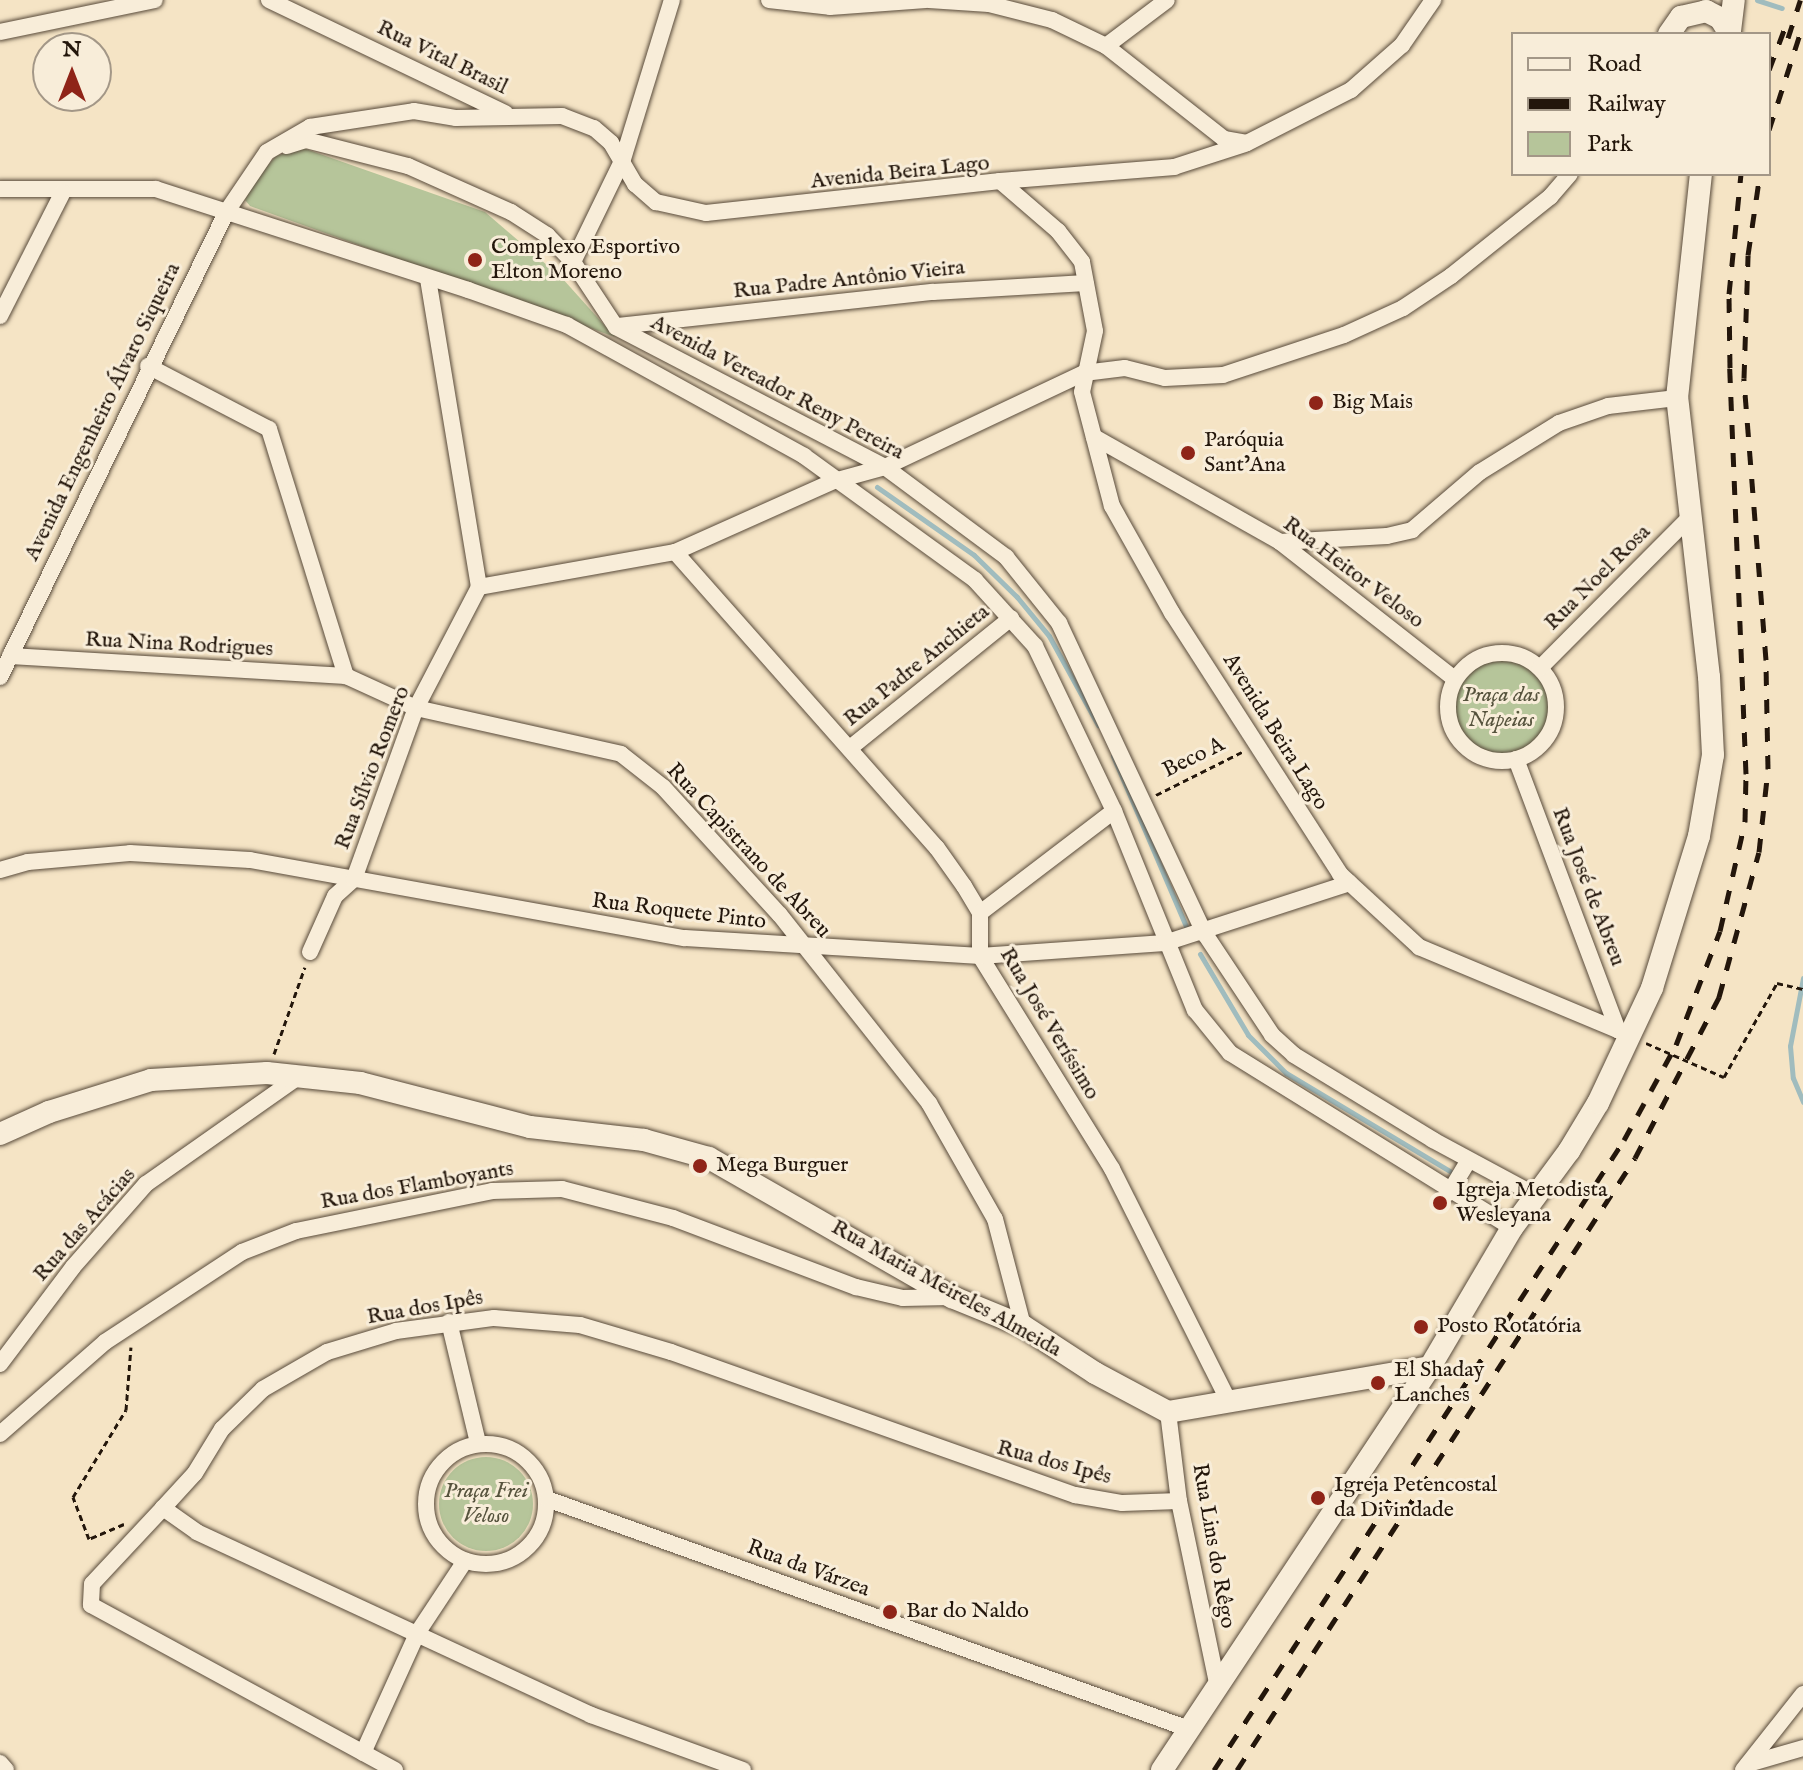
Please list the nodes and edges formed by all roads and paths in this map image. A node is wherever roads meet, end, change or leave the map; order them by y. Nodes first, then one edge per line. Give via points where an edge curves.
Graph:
1 (155, 0) edge
2 (269, 0) edge
3 (672, 0) edge
4 (769, 0) edge
5 (928, 0) edge
6 (1167, 0) edge
7 (1433, 0) edge
8 (1734, 0) edge
9 (1688, 6) edge
10 (0, 32) edge
11 (1670, 32) edge
12 (1729, 32) edge
13 (1730, 32) edge
14 (1106, 46) junction
15 (509, 115) junction
16 (1247, 143) junction
17 (267, 152) junction
18 (623, 159) junction
19 (1568, 176) edge
20 (1701, 176) edge
21 (1000, 181) junction
22 (0, 189) edge
23 (63, 192) junction
24 (227, 211) junction
25 (573, 262) junction
26 (428, 280) junction
27 (1086, 283) junction
28 (0, 316) edge
29 (616, 327) junction
30 (148, 366) junction
31 (1084, 373) junction
32 (1677, 398) junction
33 (1094, 437) junction
34 (885, 467) junction
35 (834, 481) junction
36 (1688, 519) junction
37 (1280, 542) junction
38 (675, 552) junction
39 (479, 587) junction
40 (1011, 618) junction
41 (10, 656) junction
42 (1540, 668) junction
43 (346, 676) junction
44 (0, 677) edge
45 (1455, 679) junction
46 (416, 708) junction
47 (1256, 745) junction
48 (850, 748) junction
49 (1516, 759) junction
50 (1146, 800) junction
51 (1114, 811) junction
52 (0, 870) edge
53 (354, 879) junction
54 (1350, 883) junction
55 (980, 913) junction
56 (1205, 934) junction
57 (1165, 943) junction
58 (810, 949) junction
59 (310, 952) joint
60 (980, 956) junction
61 (1803, 989) edge
62 (1632, 1036) junction
63 (267, 1073) junction
64 (298, 1077) junction
65 (0, 1134) edge
66 (1468, 1161) junction
67 (1449, 1193) junction
68 (1537, 1196) junction
69 (1512, 1228) junction
70 (952, 1297) junction
71 (137, 1319) junction
72 (449, 1322) junction
73 (1023, 1326) junction
74 (0, 1364) edge
75 (1430, 1367) junction
76 (1229, 1402) junction
77 (1168, 1412) junction
78 (0, 1434) edge
79 (478, 1443) junction
80 (547, 1499) junction
81 (1179, 1501) junction
82 (163, 1508) junction
83 (126, 1523) dead end
84 (465, 1561) junction
85 (418, 1632) junction
86 (1218, 1687) junction
87 (1803, 1694) edge
88 (1189, 1729) junction
89 (1803, 1748) edge
90 (363, 1753) junction
91 (0, 1763) edge
92 (1745, 1767) edge
93 (6, 1770) edge
94 (395, 1770) edge
95 (743, 1770) edge
96 (1162, 1770) edge

1 - 10 street
2 - 15 street, Rua Vital Brasil
3 - 18 street
4 - 5 street via 830,7
5 - 14 street via 1052,20
6 - 14 street
7 - 16 street via 1402,45 1351,90
8 - 13 main road
9 - 11 main road
9 - 12 main road via 1720,18
14 - 16 street via 1224,139
15 - 17 street, Avenida Beira Lago via 456,118 414,111 310,127
15 - 18 street, Avenida Beira Lago via 577,120 594,128
16 - 21 street via 1174,167
17 - 24 street, Avenida Beira Lago
17 - 25 street, Avenida Vereador Reny Pereira via 306,140 408,166 511,212 547,235
18 - 21 street, Avenida Beira Lago via 635,184 656,202 706,213
18 - 25 street
19 - 31 street via 1550,197 1451,276 1391,315 1344,335 1223,375 1165,378 1125,368
20 - 32 main road
21 - 27 street, Avenida Beira Lago via 1073,247
22 - 23 street, Avenida Vereador Reny Pereira
23 - 24 street, Avenida Vereador Reny Pereira via 156,189
23 - 28 street
24 - 26 street, Avenida Vereador Reny Pereira
24 - 30 street, Avenida Engenheiro Álvaro Siqueira
25 - 29 street, Avenida Vereador Reny Pereira
26 - 35 street, Avenida Vereador Reny Pereira via 567,325 765,433
26 - 39 street
27 - 29 street, Rua Padre Antônio Vieira via 933,292
27 - 31 street, Avenida Beira Lago via 1095,342
29 - 34 street, Avenida Vereador Reny Pereira
30 - 41 street, Avenida Engenheiro Álvaro Siqueira
30 - 43 street via 269,429
31 - 33 street, Avenida Beira Lago via 1082,392
31 - 34 street
32 - 36 main road
32 - 37 street via 1608,406 1559,423 1491,464 1412,530
33 - 37 street, Rua Heitor Veloso
33 - 47 street, Avenida Beira Lago via 1112,506 1139,559
34 - 35 street
34 - 50 street, Avenida Vereador Reny Pereira via 1006,557 1042,596 1086,672
35 - 38 street
35 - 40 street, Avenida Vereador Reny Pereira via 975,580
36 - 42 street, Rua Noel Rosa
36 - 62 main road via 1709,677 1711,770 1699,836
37 - 45 street, Rua Heitor Veloso
38 - 39 street
38 - 48 street
39 - 46 street, Rua Sílvio Romero
40 - 48 street, Rua Padre Anchieta
40 - 51 street, Avenida Vereador Reny Pereira via 1035,646 1061,693
41 - 43 street, Rua Nina Rodrigues
41 - 44 street, Avenida Engenheiro Álvaro Siqueira
42 - 45 street via 1511,653 1495,653 1465,666
42 - 49 street via 1555,696 1554,720 1543,742
43 - 46 street, Rua Capistrano de Abreu
45 - 49 street via 1447,710 1458,740 1484,759
46 - 53 street, Rua Sílvio Romero
46 - 58 street, Rua Capistrano de Abreu via 621,754 663,787
47 - 50 path, Beco A
47 - 54 street, Avenida Beira Lago
48 - 55 street via 937,848
49 - 62 street, Rua José de Abreu
50 - 56 street, Avenida Vereador Reny Pereira
51 - 55 street
51 - 57 street, Avenida Vereador Reny Pereira
52 - 53 street, Rua Roquete Pinto via 28,862 130,853 250,860
53 - 58 street, Rua Roquete Pinto via 625,930
53 - 59 street, Rua Sílvio Romero via 335,896
54 - 56 street, Rua Roquete Pinto
54 - 62 street, Avenida Beira Lago via 1419,947
55 - 60 street, Rua José Veríssimo
56 - 57 street, Rua Roquete Pinto
56 - 66 street, Avenida Vereador Reny Pereira via 1261,1020 1294,1055
57 - 60 street, Rua Roquete Pinto
57 - 67 street, Avenida Vereador Reny Pereira via 1195,1010 1230,1053
58 - 60 street, Rua Roquete Pinto
58 - 73 street, Rua Capistrano de Abreu via 955,1143 1005,1246
59 - 63 path
60 - 76 street, Rua José Veríssimo via 1112,1169
61 - 62 path, bridge via 1777,983 1724,1077
62 - 68 main road via 1598,1103
63 - 64 main road, Rua Maria Meireles Almeida
63 - 65 main road, Rua Maria Meireles Almeida via 151,1080 49,1112
64 - 70 main road, Rua Maria Meireles Almeida via 360,1083 530,1127 644,1140 709,1158
64 - 74 street, Rua das Acácias via 146,1184 73,1267
66 - 67 street
66 - 68 street, Avenida Vereador Reny Pereira
67 - 69 street, Avenida Vereador Reny Pereira
68 - 69 main road
69 - 75 main road
70 - 71 street, Rua dos Flamboyants via 883,1294 673,1218 562,1189 533,1188 492,1191 296,1231 242,1252
70 - 73 main road, Rua Maria Meireles Almeida
71 - 78 street, Rua dos Flamboyants
71 - 83 path via 126,1410 73,1497 89,1539
72 - 79 street
72 - 81 street, Rua dos Ipês via 494,1318 580,1325 774,1385 1015,1478 1122,1503
72 - 82 street, Rua dos Ipês via 327,1352 263,1389 222,1429 195,1473
73 - 77 main road, Rua Maria Meireles Almeida
75 - 76 main road
75 - 86 main road
76 - 77 main road
77 - 81 street, Rua Lins do Rêgo
79 - 80 street via 517,1451 532,1463
79 - 84 street via 443,1460 425,1495 433,1535
80 - 84 street via 541,1528 523,1552 505,1561
80 - 88 street, Rua da Várzea
81 - 86 street, Rua Lins do Rêgo
82 - 85 street via 197,1532
82 - 90 street via 92,1584 91,1605
84 - 85 street
85 - 90 street
85 - 95 street via 591,1715
86 - 88 main road
87 - 92 street
88 - 96 main road
89 - 92 street
90 - 94 street
91 - 93 street

